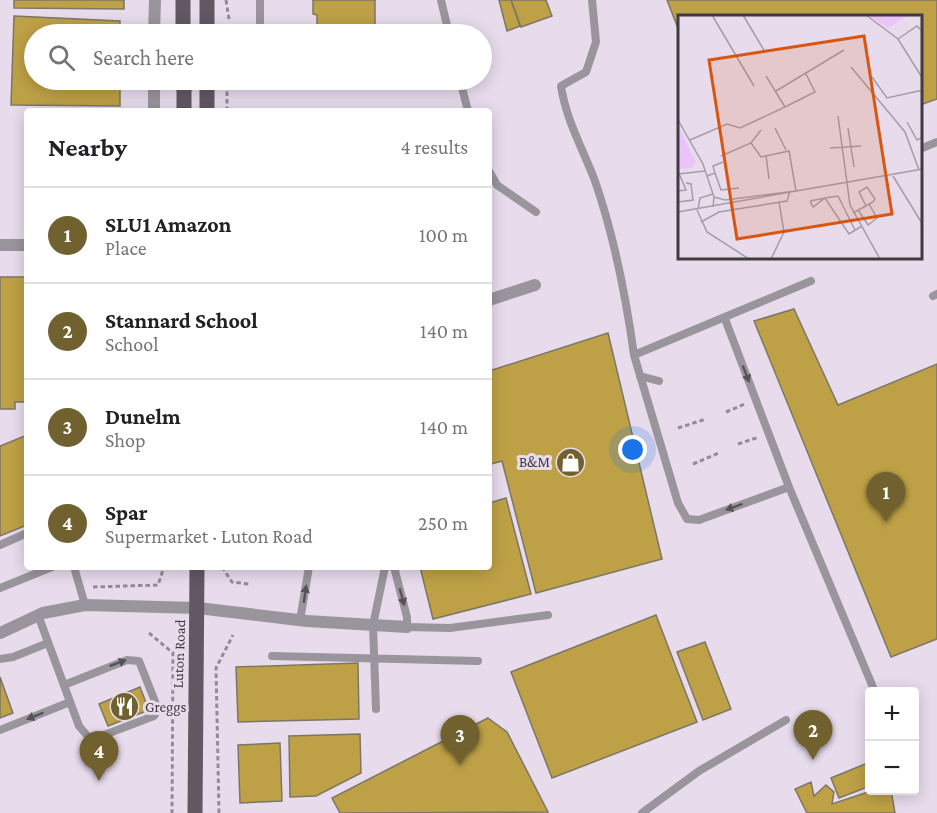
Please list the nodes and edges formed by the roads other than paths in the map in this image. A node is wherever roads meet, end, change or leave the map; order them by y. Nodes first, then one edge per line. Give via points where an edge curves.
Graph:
1 (155, 0) edge
2 (183, 0) edge
3 (207, 0) edge
4 (260, 0) edge
5 (441, 0) edge
6 (592, 0) edge
7 (154, 24) edge
8 (183, 24) edge
9 (207, 24) edge
10 (260, 24) edge
11 (447, 24) edge
12 (154, 90) edge
13 (184, 90) edge
14 (207, 90) edge
15 (463, 90) edge
16 (154, 108) edge
17 (184, 108) edge
18 (207, 108) edge
19 (467, 108) edge
20 (937, 142) edge
21 (922, 149) edge
22 (492, 176) edge
23 (536, 213) dead end
24 (0, 245) edge
25 (24, 245) edge
26 (811, 281) dead end
27 (535, 285) dead end
28 (492, 299) edge
29 (725, 319) junction
30 (634, 355) junction
31 (640, 376) junction
32 (659, 381) dead end
33 (789, 487) junction
34 (24, 534) edge
35 (0, 545) edge
36 (45, 570) edge
37 (75, 570) edge
38 (197, 570) edge
39 (308, 570) edge
40 (384, 570) edge
41 (395, 570) edge
42 (0, 588) edge
43 (85, 604) junction
44 (198, 608) junction
45 (38, 615) junction
46 (548, 615) dead end
47 (300, 620) junction
48 (373, 625) junction
49 (407, 627) junction
50 (0, 633) edge
51 (48, 643) junction
52 (272, 656) dead end
53 (374, 658) junction
54 (0, 659) edge
55 (478, 661) dead end
56 (64, 685) junction
57 (873, 687) edge
58 (70, 702) junction
59 (376, 709) dead end
60 (786, 720) dead end
61 (0, 730) edge
62 (195, 813) edge
63 (642, 813) edge

1 - 7 street
2 - 8 main road
3 - 9 main road
4 - 10 lane
5 - 11 lane
6 - 30 lane via 596,42 586,72 561,86 564,106 595,182 626,301
12 - 16 street
13 - 17 main road
14 - 18 main road
15 - 19 lane
20 - 21 lane
22 - 23 lane via 497,185
24 - 25 street
26 - 29 lane
27 - 28 street
29 - 30 lane
29 -> 33 lane
30 - 31 lane
31 - 32 lane
33 -> 31 lane via 699,520 687,519 678,503
33 - 57 lane
34 - 35 lane
36 - 42 lane
37 - 43 lane
38 - 44 main road, Luton Road
47 -> 39 lane
40 - 48 lane
41 -> 49 lane
43 - 44 street
43 - 45 street
44 - 47 street
44 - 62 main road, Luton Road
45 - 50 street
45 - 51 lane
46 - 49 lane via 450,628
47 - 48 street
48 - 49 street
48 - 53 lane
51 - 54 lane
51 - 56 lane
52 - 53 lane
53 - 55 lane
53 - 59 lane
56 - 58 lane
56 -> 58 lane via 127,660 140,661 158,708 154,716 91,740 79,726
58 -> 61 lane
60 - 63 lane via 699,771

